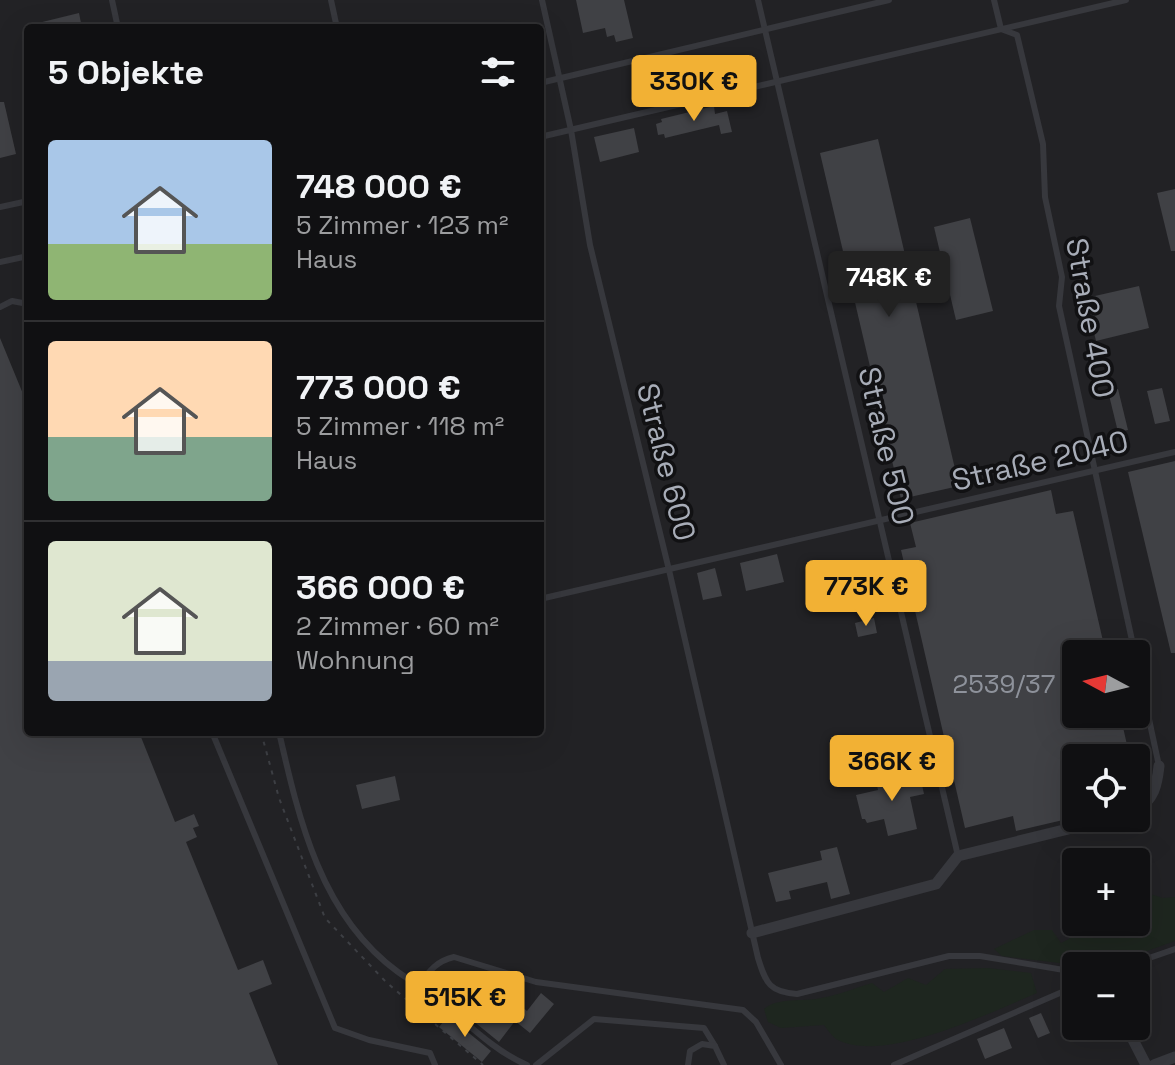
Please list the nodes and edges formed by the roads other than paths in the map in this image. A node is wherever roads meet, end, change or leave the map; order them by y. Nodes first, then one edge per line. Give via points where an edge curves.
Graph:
1 (112, 0) edge
2 (331, 0) edge
3 (542, 0) edge
4 (758, 0) edge
5 (889, 0) edge
6 (994, 0) edge
7 (1126, 0) edge
8 (117, 24) edge
9 (336, 24) edge
10 (765, 29) junction
11 (1001, 29) junction
12 (559, 79) junction
13 (544, 82) edge
14 (778, 82) junction
15 (571, 130) junction
16 (544, 136) edge
17 (24, 202) edge
18 (0, 207) edge
19 (24, 257) edge
20 (0, 262) edge
21 (24, 303) edge
22 (0, 307) edge
23 (1175, 452) edge
24 (1096, 470) junction
25 (880, 520) junction
26 (669, 570) junction
27 (544, 598) edge
28 (1133, 640) edge
29 (1150, 723) edge
30 (214, 736) edge
31 (280, 736) edge
32 (1159, 766) joint
33 (1150, 798) edge
34 (1062, 831) edge
35 (958, 856) junction
36 (752, 933) junction
37 (1175, 949) edge
38 (1150, 958) edge
39 (1062, 970) edge
40 (420, 984) junction
41 (1062, 992) edge
42 (1133, 1040) edge
43 (715, 1046) junction
44 (1175, 1057) edge
45 (435, 1065) edge
46 (527, 1065) edge
47 (536, 1065) edge
48 (688, 1065) edge
49 (724, 1065) edge
50 (781, 1065) edge
51 (894, 1065) edge
52 (1146, 1065) edge
53 (1154, 1065) edge

1 - 8 lane
2 - 9 lane
3 - 12 lane, Straße 600
4 - 10 lane, Straße 500
5 - 10 lane
6 - 11 lane, Straße 400
7 - 11 lane
10 - 12 lane
10 - 14 lane, Straße 500
11 - 14 lane
11 - 24 lane, Straße 400 via 1017,35 1043,144 1045,197 1062,277 1059,306
12 - 13 lane
12 - 15 lane, Straße 600
14 - 15 lane
14 - 25 lane, Straße 500
15 - 16 lane
15 - 26 lane, Straße 600 via 590,245
17 - 18 lane
19 - 20 lane
21 - 22 lane via 12,301
23 - 24 lane, Straße 2040
24 - 25 lane, Straße 2040
24 - 28 lane, Straße 400
25 - 26 lane, Straße 2040
25 - 35 lane, Straße 500
26 - 27 lane, Straße 2040
26 - 36 lane, Straße 600
29 - 32 lane, Straße 400
30 - 45 lane via 335,1028 430,1053
31 - 40 lane via 303,825 341,913 398,972
32 - 33 street
34 - 35 street
35 - 36 street via 936,884
36 - 39 lane, Straße 600 via 770,987 782,993 822,990 949,956
37 - 38 lane
40 - 46 lane
40 - 50 lane via 442,959 454,957 536,982 743,1010
41 - 51 lane
42 - 52 street
43 - 47 lane via 704,1028 594,1019
43 - 48 lane via 694,1047
43 - 49 lane
44 - 53 street

